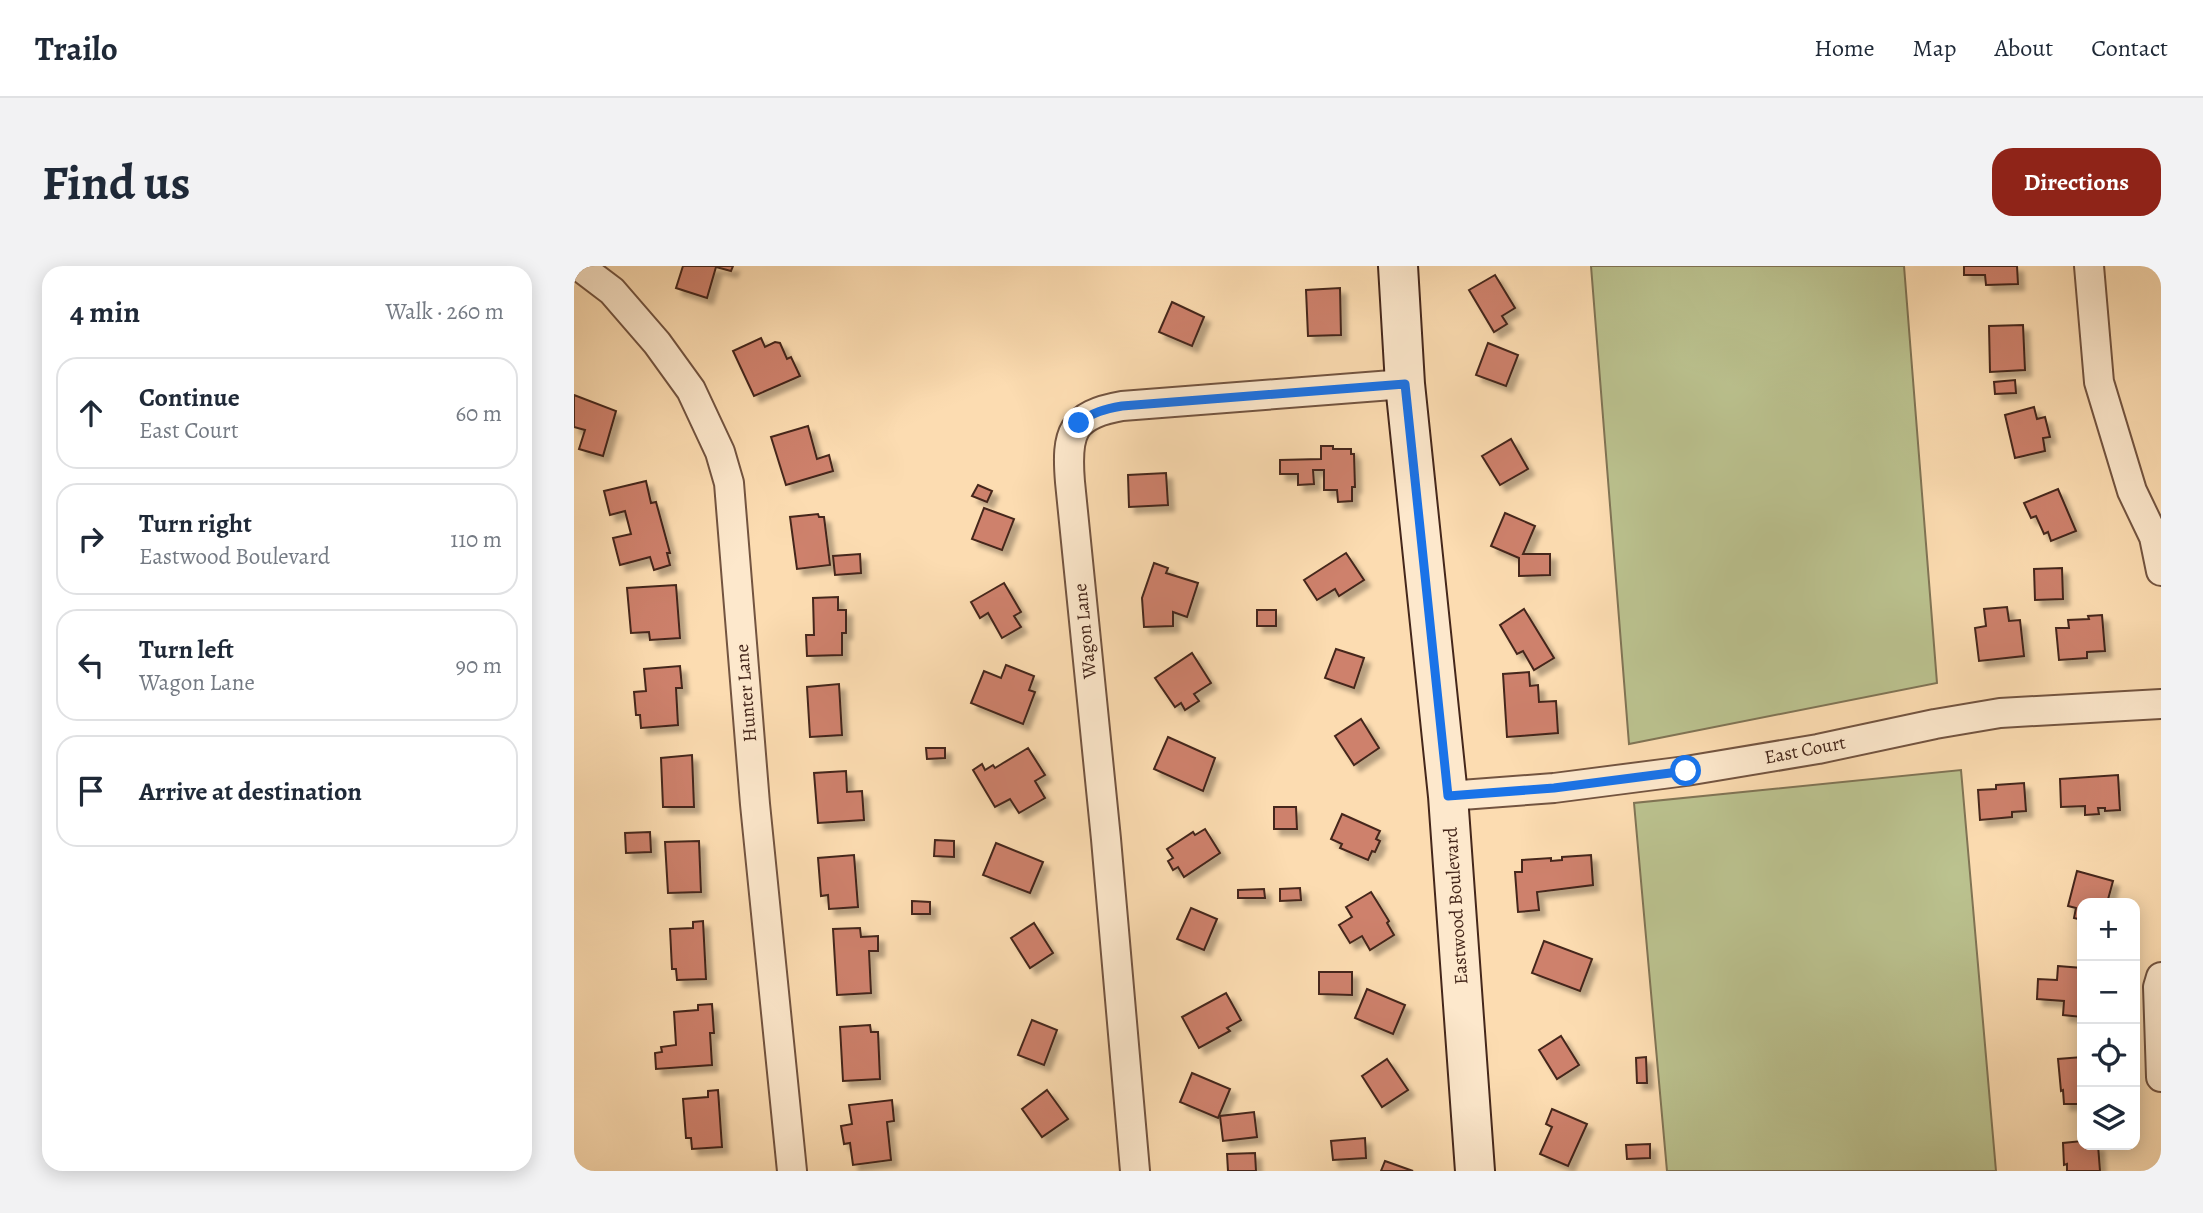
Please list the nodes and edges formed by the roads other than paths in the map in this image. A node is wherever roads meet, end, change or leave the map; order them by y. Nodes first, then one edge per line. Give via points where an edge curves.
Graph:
1 (579, 266) edge
2 (1398, 266) edge
3 (2089, 266) edge
4 (1405, 384) junction
5 (2161, 571) edge
6 (2161, 704) edge
7 (1448, 796) junction
8 (2161, 977) edge
9 (2161, 1075) edge
10 (792, 1171) edge
11 (1135, 1171) edge
12 (1475, 1171) edge

1 - 10 street, Hunter Lane via 612,291 691,390 729,483
2 - 4 street, Eastwood Boulevard
3 - 5 street via 2099,382 2132,491 2154,537
4 - 7 street, Eastwood Boulevard
4 - 11 street, Wagon Lane via 1122,406 1089,415 1072,434 1067,450
6 - 7 street, East Court via 2000,713 1686,771
7 - 12 street, Eastwood Boulevard
8 - 9 street

